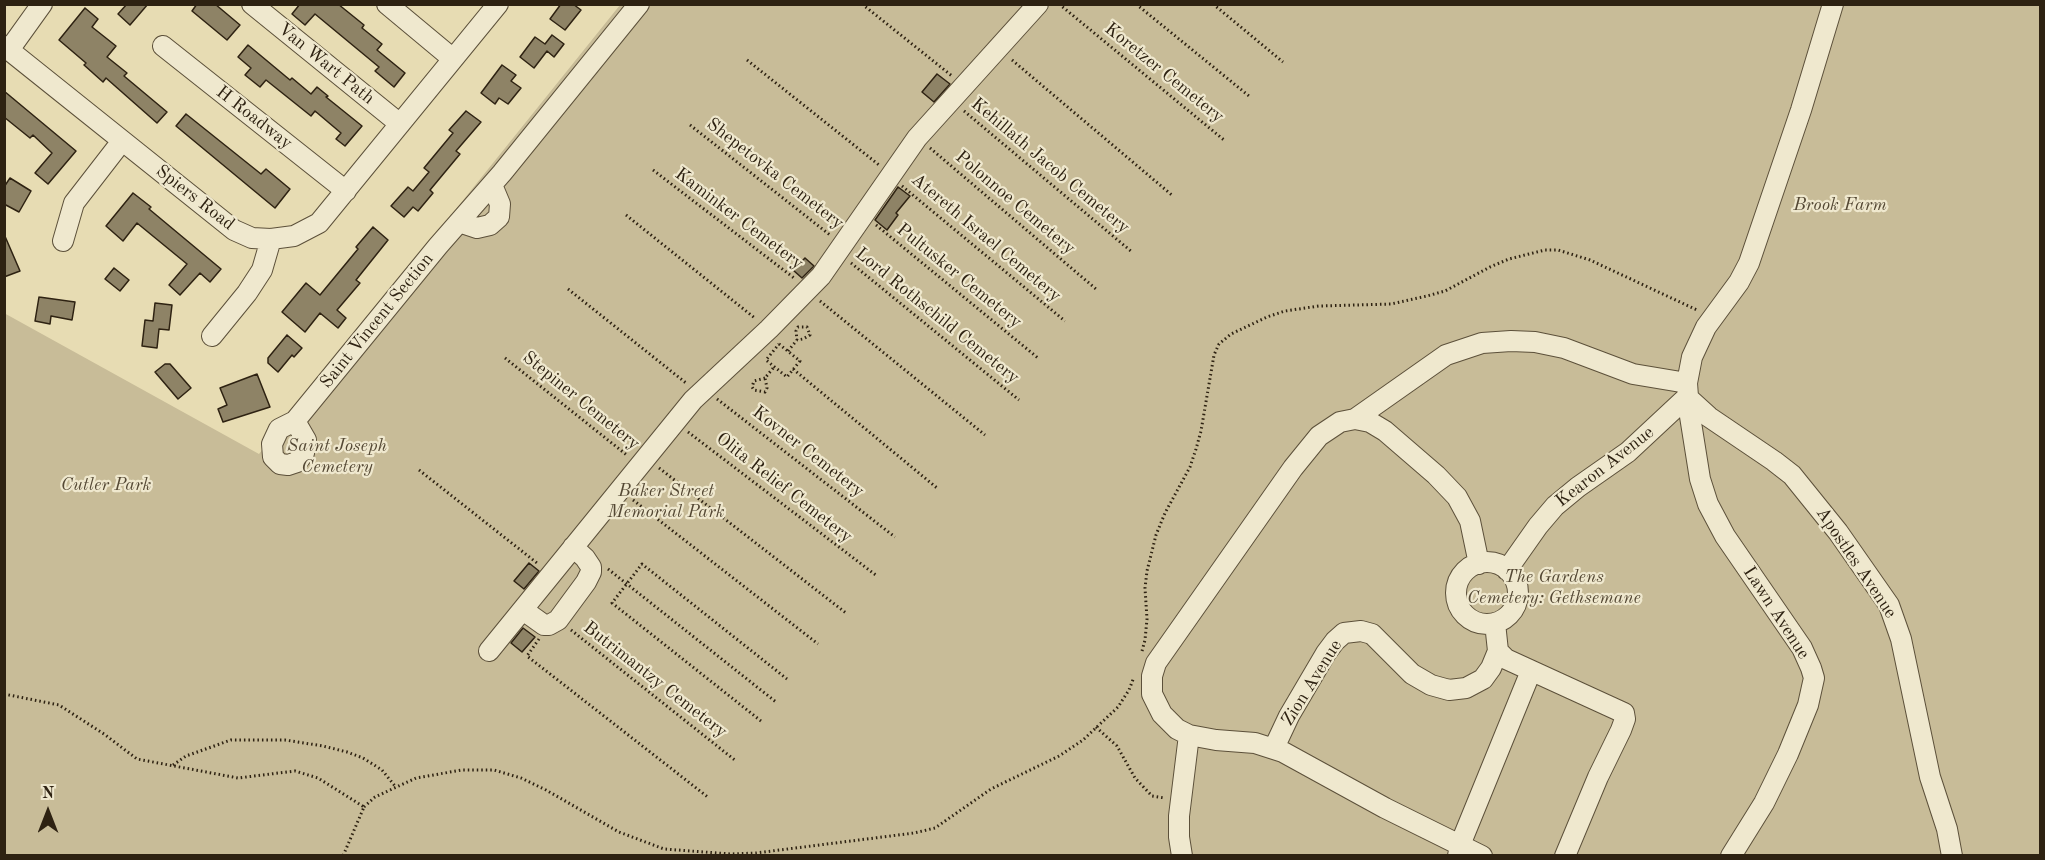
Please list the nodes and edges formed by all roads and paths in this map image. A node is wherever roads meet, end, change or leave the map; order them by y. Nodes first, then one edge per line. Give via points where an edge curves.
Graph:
1 (42, 4) edge
2 (252, 4) edge
3 (387, 4) edge
4 (498, 4) edge
5 (639, 4) edge
6 (862, 4) edge
7 (1038, 4) edge
8 (1059, 4) edge
9 (1136, 4) edge
10 (1213, 4) edge
11 (1833, 4) edge
12 (163, 46) dead end
13 (7, 48) edge
14 (999, 49) junction
15 (453, 59) junction
16 (747, 60) dead end
17 (1283, 62) dead end
18 (964, 86) junction
19 (1249, 96) dead end
20 (951, 100) junction
21 (400, 124) junction
22 (690, 125) dead end
23 (917, 138) junction
24 (1224, 140) dead end
25 (122, 141) junction
26 (653, 170) dead end
27 (890, 175) junction
28 (346, 191) junction
29 (1173, 196) dead end
30 (863, 214) junction
31 (626, 215) dead end
32 (271, 239) junction
33 (63, 241) dead end
34 (840, 248) junction
35 (1132, 252) dead end
36 (568, 289) dead end
37 (808, 290) junction
38 (1096, 290) dead end
39 (1712, 317) junction
40 (1065, 321) dead end
41 (769, 329) junction
42 (212, 336) dead end
43 (797, 340) junction
44 (788, 351) junction
45 (506, 358) dead end
46 (1038, 358) dead end
47 (774, 367) junction
48 (793, 369) junction
49 (765, 378) junction
50 (1687, 390) junction
51 (701, 391) junction
52 (1019, 400) dead end
53 (1355, 418) junction
54 (296, 421) dead end
55 (675, 421) junction
56 (985, 435) dead end
57 (642, 462) junction
58 (418, 470) dead end
59 (937, 488) dead end
60 (620, 490) junction
61 (896, 537) dead end
62 (579, 553) junction
63 (1479, 564) junction
64 (1507, 570) junction
65 (551, 574) junction
66 (877, 576) dead end
67 (627, 584) junction
68 (523, 610) junction
69 (846, 613) dead end
70 (553, 623) junction
71 (1495, 623) junction
72 (818, 644) dead end
73 (489, 651) dead end
74 (1498, 651) junction
75 (1140, 658) dead end
76 (1532, 671) junction
77 (1135, 675) dead end
78 (787, 680) dead end
79 (4, 694) edge
80 (776, 702) dead end
81 (761, 721) dead end
82 (1096, 727) junction
83 (1189, 735) junction
84 (1274, 748) junction
85 (736, 761) dead end
86 (173, 766) junction
87 (395, 786) junction
88 (709, 798) dead end
89 (1180, 801) junction
90 (364, 807) junction
91 (1459, 850) edge
92 (343, 855) edge
93 (1182, 855) edge
94 (1482, 855) edge
95 (1565, 855) edge
96 (1731, 855) edge
97 (1952, 855) edge

1 - 13 street
2 - 21 street, Van Wart Path
3 - 15 street
4 - 15 street, Spiers Road
5 - 54 street, Saint Vincent Section
6 - 18 path
7 - 14 street
8 - 24 path, Koretzer Cemetery
9 - 19 path
10 - 17 path
11 - 39 street via 1749,263
12 - 28 street, H Roadway
13 - 25 street, Spiers Road
14 - 18 street
14 - 29 path
15 - 21 street, Spiers Road
16 - 27 path, Atereth Israel Cemetery
18 - 20 street
20 - 23 street
20 - 35 path, Kehillath Jacob Cemetery
21 - 28 street, Spiers Road
22 - 34 path, Shepetovka Cemetery
23 - 27 street
23 - 38 path, Polonnoe Cemetery
25 - 32 street, Spiers Road via 234,230 252,238
25 - 33 street via 74,203
26 - 37 path, Kaminker Cemetery
27 - 30 street
27 - 40 path, Atereth Israel Cemetery
28 - 32 street, Spiers Road via 319,223 294,236
30 - 34 street
30 - 46 path, Pultusker Cemetery
31 - 41 path
32 - 42 street via 262,270
34 - 37 street
34 - 52 path, Lord Rothschild Cemetery
36 - 51 path, Kovner Cemetery
37 - 41 street
37 - 56 path, Kaminker Cemetery
39 - 50 street via 1692,357
39 - 75 path via 1590,260 1545,250 1509,259 1427,296 1391,303 1285,311 1231,334 1214,355 1196,450 1156,535 1147,571 1147,619
41 - 51 street
43 - 43 path via 810,335 807,327 798,327
43 - 44 path
44 - 47 path via 779,344 766,360
44 - 48 path via 800,361
45 - 57 path, Stepiner Cemetery
47 - 48 path via 787,377
47 - 49 path
48 - 59 path
49 - 49 path via 765,392 754,390 754,381
50 - 53 street via 1546,343 1496,341 1446,354
50 - 64 street, Kearon Avenue via 1628,452 1555,506
50 - 96 street, Lawn Avenue via 1700,479 1708,504 1725,536 1802,648 1814,678 1788,754 1764,803
50 - 97 street, Apostles Avenue via 1709,417 1792,475 1889,605 1901,639 1930,777
51 - 55 street
51 - 61 path, Kovner Cemetery
53 - 63 street via 1385,431 1458,497 1470,520
53 - 83 street via 1325,430 1304,453 1159,657 1151,682 1155,701 1172,725
55 - 57 street
55 - 66 path, Olita Relief Cemetery
57 - 60 street
57 - 69 path, Stepiner Cemetery
58 - 65 path
60 - 62 street
60 - 72 path
62 - 65 street
62 - 67 path via 602,564
62 - 70 street via 591,567 589,577
63 - 64 street via 1494,563
63 - 71 street via 1459,579 1456,599 1462,613 1470,619
64 - 71 street via 1516,583 1516,603 1508,616
65 - 68 street
67 - 78 path via 642,564
67 - 80 path
67 - 81 path via 612,603
68 - 70 street via 541,624
68 - 73 street
70 - 85 path, Butrimantzy Cemetery
70 - 88 path via 526,656
71 - 74 street
74 - 76 street
74 - 84 street, Zion Avenue via 1483,679 1466,688 1449,690 1412,674 1372,634 1344,633 1326,653
76 - 91 street
76 - 95 street via 1622,711 1625,719
77 - 82 path via 1118,707
79 - 86 path via 59,705 137,759
82 - 87 path via 1059,756 991,789 935,828 886,838 756,853 664,849 620,832 521,778 494,770 439,772
82 - 89 path via 1117,746 1135,778 1152,796
83 - 84 street
83 - 89 street
84 - 91 street
86 - 87 path via 186,756 231,740 285,740 355,755 382,770
86 - 90 path via 238,778 295,771 318,778
87 - 90 path
89 - 93 street
90 - 92 path
91 - 94 street

